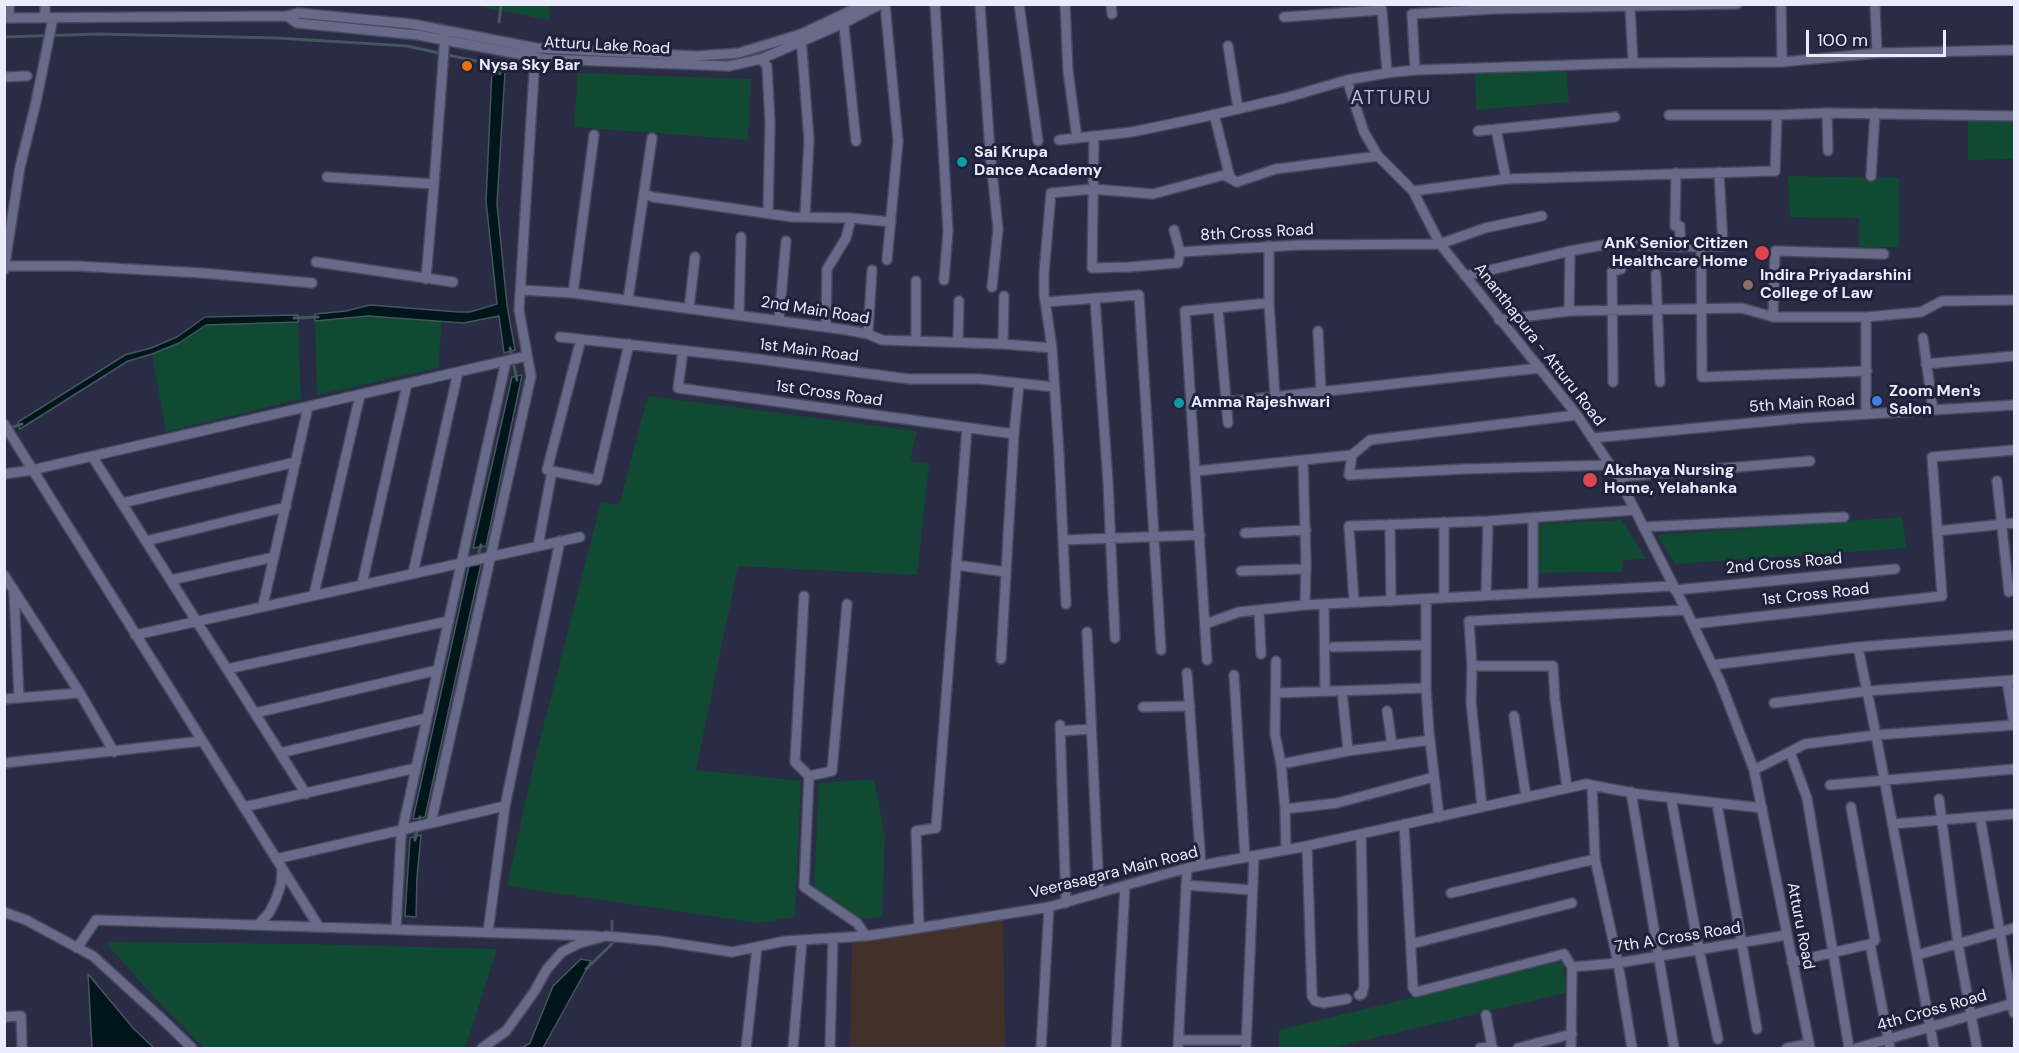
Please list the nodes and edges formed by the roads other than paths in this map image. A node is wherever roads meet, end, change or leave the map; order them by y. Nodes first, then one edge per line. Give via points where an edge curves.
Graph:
1 (45, 4) edge
2 (866, 4) edge
3 (883, 4) edge
4 (935, 4) edge
5 (980, 4) edge
6 (1019, 4) edge
7 (1065, 4) edge
8 (1737, 4) edge
9 (1781, 4) edge
10 (1875, 4) edge
11 (1630, 5) edge
12 (1380, 7) edge
13 (1494, 7) edge
14 (8, 12) edge
15 (1284, 17) dead end
16 (49, 18) junction
17 (844, 19) junction
18 (445, 35) junction
19 (801, 38) junction
20 (1228, 46) dead end
21 (2014, 50) edge
22 (1877, 53) junction
23 (535, 57) junction
24 (761, 59) junction
25 (1782, 62) junction
26 (1633, 63) junction
27 (1415, 70) junction
28 (1388, 73) junction
29 (4, 76) edge
30 (27, 76) dead end
31 (1347, 80) junction
32 (1238, 109) junction
33 (1827, 113) junction
34 (1875, 113) junction
35 (1214, 114) junction
36 (1669, 115) dead end
37 (1777, 115) junction
38 (2014, 116) edge
39 (1615, 117) dead end
40 (1496, 129) junction
41 (1478, 131) dead end
42 (594, 135) dead end
43 (1094, 136) junction
44 (652, 138) dead end
45 (1077, 138) junction
46 (1059, 140) dead end
47 (856, 141) dead end
48 (1038, 141) dead end
49 (1828, 151) dead end
50 (1378, 156) junction
51 (1719, 172) junction
52 (1676, 173) junction
53 (1871, 176) dead end
54 (327, 177) dead end
55 (1230, 178) junction
56 (1506, 179) junction
57 (434, 184) junction
58 (1092, 189) junction
59 (1413, 191) junction
60 (644, 194) junction
61 (768, 213) junction
62 (805, 216) junction
63 (1542, 216) dead end
64 (850, 218) junction
65 (891, 222) junction
66 (1174, 230) dead end
67 (741, 237) dead end
68 (786, 241) dead end
69 (1440, 244) junction
70 (1269, 246) junction
71 (1680, 247) junction
72 (1701, 248) junction
73 (1570, 251) junction
74 (1180, 252) junction
75 (1884, 254) dead end
76 (695, 257) dead end
77 (887, 260) dead end
78 (316, 262) dead end
79 (5, 268) edge
80 (1621, 269) dead end
81 (872, 270) dead end
82 (1656, 274) dead end
83 (1465, 276) junction
84 (426, 279) junction
85 (944, 280) dead end
86 (916, 281) dead end
87 (453, 282) dead end
88 (312, 283) dead end
89 (992, 287) dead end
90 (521, 290) junction
91 (573, 293) junction
92 (1004, 296) dead end
93 (1095, 298) junction
94 (628, 300) junction
95 (2014, 300) edge
96 (959, 301) dead end
97 (1045, 302) junction
98 (1269, 303) junction
99 (689, 308) junction
100 (1218, 308) junction
101 (1658, 310) junction
102 (1702, 310) junction
103 (1569, 311) junction
104 (1613, 311) junction
105 (739, 315) junction
106 (1773, 317) junction
107 (1866, 317) junction
108 (779, 320) junction
109 (1499, 320) junction
110 (826, 327) junction
111 (1318, 331) dead end
112 (868, 334) junction
113 (560, 337) dead end
114 (1923, 338) dead end
115 (581, 339) junction
116 (916, 341) junction
117 (958, 342) junction
118 (629, 344) junction
119 (1003, 344) junction
120 (1052, 348) junction
121 (683, 351) junction
122 (527, 356) junction
123 (2014, 356) edge
124 (506, 361) junction
125 (1926, 364) junction
126 (1540, 368) junction
127 (1867, 371) junction
128 (458, 372) junction
129 (1612, 382) dead end
130 (1660, 382) dead end
131 (1019, 383) junction
132 (407, 384) junction
133 (1054, 387) junction
134 (1321, 392) junction
135 (360, 395) junction
136 (1275, 397) junction
137 (1226, 402) junction
138 (2014, 405) edge
139 (308, 407) junction
140 (1933, 410) junction
141 (1866, 414) junction
142 (1577, 415) junction
143 (1228, 423) dead end
144 (4, 424) edge
145 (967, 428) junction
146 (1014, 434) junction
147 (1592, 438) junction
148 (2014, 450) edge
149 (1352, 455) junction
150 (92, 456) junction
151 (1303, 460) junction
152 (1810, 461) dead end
153 (296, 462) junction
154 (1609, 465) junction
155 (32, 470) junction
156 (552, 471) junction
157 (1196, 471) junction
158 (4, 474) edge
159 (1618, 477) junction
160 (1997, 480) dead end
161 (122, 503) junction
162 (286, 507) junction
163 (1634, 510) junction
164 (1844, 517) dead end
165 (1533, 518) junction
166 (1488, 521) junction
167 (1444, 522) junction
168 (2014, 523) edge
169 (1390, 524) junction
170 (2002, 524) junction
171 (1643, 527) junction
172 (1305, 530) junction
173 (1937, 531) junction
174 (1245, 533) dead end
175 (1200, 535) junction
176 (1153, 536) junction
177 (580, 537) dead end
178 (1111, 538) junction
179 (1063, 540) junction
180 (146, 541) junction
181 (560, 541) junction
182 (538, 546) junction
183 (274, 557) junction
184 (488, 557) junction
185 (466, 561) junction
186 (956, 565) junction
187 (1306, 569) junction
188 (1895, 569) dead end
189 (1241, 571) dead end
190 (1006, 572) junction
191 (413, 573) junction
192 (4, 574) edge
193 (171, 580) junction
194 (362, 584) junction
195 (1674, 588) junction
196 (14, 590) junction
197 (1533, 592) junction
198 (2009, 592) dead end
199 (314, 594) junction
200 (1486, 595) junction
201 (804, 596) dead end
202 (1444, 598) junction
203 (1426, 599) junction
204 (1391, 601) junction
205 (1354, 602) junction
206 (847, 604) dead end
207 (1066, 604) dead end
208 (1324, 604) junction
209 (263, 605) junction
210 (1305, 605) junction
211 (1259, 610) junction
212 (1686, 610) junction
213 (196, 620) junction
214 (449, 621) junction
215 (1205, 624) junction
216 (1693, 624) junction
217 (1087, 632) dead end
218 (135, 634) junction
219 (2014, 634) edge
220 (1115, 638) dead end
221 (1425, 645) junction
222 (1333, 647) dead end
223 (1858, 647) junction
224 (1161, 650) dead end
225 (1261, 654) dead end
226 (1001, 659) dead end
227 (1208, 660) dead end
228 (1276, 661) dead end
229 (1712, 664) junction
230 (1472, 666) junction
231 (227, 669) junction
232 (438, 670) junction
233 (1187, 673) dead end
234 (1234, 675) dead end
235 (2011, 681) edge
236 (1426, 688) junction
237 (1325, 691) junction
238 (1342, 691) junction
239 (1868, 691) junction
240 (80, 693) junction
241 (1276, 693) junction
242 (19, 698) junction
243 (4, 699) edge
244 (1774, 703) dead end
245 (1190, 706) junction
246 (1143, 707) dead end
247 (1387, 711) dead end
248 (255, 714) junction
249 (1514, 716) dead end
250 (427, 718) junction
251 (2014, 725) edge
252 (1091, 729) junction
253 (1876, 735) junction
254 (1430, 740) junction
255 (202, 741) junction
256 (1392, 745) junction
257 (1348, 751) junction
258 (114, 752) junction
259 (1790, 752) junction
260 (280, 753) junction
261 (4, 763) edge
262 (1281, 764) junction
263 (416, 768) junction
264 (2014, 769) edge
265 (1754, 770) junction
266 (809, 776) junction
267 (1434, 777) junction
268 (1884, 781) junction
269 (1592, 785) junction
270 (1830, 785) dead end
271 (1567, 788) junction
272 (1631, 792) junction
273 (306, 794) junction
274 (1526, 797) junction
275 (1671, 798) junction
276 (1939, 799) dead end
277 (1717, 804) junction
278 (505, 806) junction
279 (244, 807) junction
280 (1482, 807) junction
281 (1851, 807) dead end
282 (1762, 808) junction
283 (1285, 809) junction
284 (2014, 814) edge
285 (1439, 817) junction
286 (1980, 817) junction
287 (1941, 820) junction
288 (428, 824) junction
289 (1404, 824) junction
290 (1892, 824) junction
291 (407, 829) junction
292 (1360, 834) junction
293 (1307, 846) junction
294 (1286, 850) junction
295 (1249, 856) junction
296 (1595, 859) junction
297 (279, 864) junction
298 (1200, 866) junction
299 (1186, 868) junction
300 (1186, 885) junction
301 (1125, 886) junction
302 (1252, 890) junction
303 (1099, 893) junction
304 (1451, 893) dead end
305 (1066, 903) junction
306 (1572, 903) dead end
307 (1049, 907) junction
308 (4, 912) edge
309 (258, 925) junction
310 (319, 927) junction
311 (919, 928) junction
312 (2014, 928) edge
313 (396, 929) junction
314 (488, 932) junction
315 (2000, 932) junction
316 (1787, 935) junction
317 (606, 936) junction
318 (866, 936) junction
319 (832, 938) junction
320 (802, 940) junction
321 (1411, 944) junction
322 (1741, 944) junction
323 (1870, 944) junction
324 (1958, 944) junction
325 (757, 947) junction
326 (77, 948) junction
327 (1699, 950) junction
328 (1833, 952) junction
329 (1917, 955) junction
330 (1659, 956) junction
331 (1792, 962) junction
332 (1618, 963) junction
333 (1572, 967) junction
334 (1359, 995) dead end
335 (1347, 999) dead end
336 (2014, 1006) edge
337 (1486, 1015) dead end
338 (1971, 1015) junction
339 (4, 1017) edge
340 (1930, 1027) junction
341 (1757, 1029) dead end
342 (1572, 1034) junction
343 (1718, 1039) dead end
344 (1179, 1044) edge
345 (1246, 1044) edge
346 (1889, 1044) edge
347 (1809, 1046) edge
348 (1493, 1047) edge
349 (22, 1048) edge
350 (192, 1048) edge
351 (482, 1048) edge
352 (746, 1048) edge
353 (793, 1048) edge
354 (830, 1048) edge
355 (1041, 1048) edge
356 (1116, 1048) edge
357 (1480, 1048) edge
358 (1518, 1048) edge
359 (1571, 1048) edge
360 (1632, 1048) edge
361 (1674, 1048) edge
362 (1787, 1048) edge
363 (1849, 1048) edge
364 (1857, 1048) edge
365 (1934, 1048) edge
366 (1977, 1048) edge

1 - 16 street
2 - 17 street, Atturu Lake Road
3 - 17 street, Atturu Lake Road
3 - 65 street via 898,141
4 - 85 street via 948,231
5 - 89 street via 998,230
6 - 48 street
7 - 45 street
8 - 11 street
9 - 25 street
10 - 22 street
11 - 13 street
11 - 26 street
12 - 15 street
12 - 28 street
13 - 27 street via 1412,14
14 - 16 street, Atturu Lake Road
16 - 18 street, Atturu Lake Road via 287,16 297,23
16 - 79 street
17 - 19 street, Atturu Lake Road
17 - 47 street
18 - 19 street, Atturu Lake Road via 536,48 697,57 739,53
18 - 23 street, Atturu Lake Road
18 - 57 street
19 - 24 street, Atturu Lake Road
19 - 62 street via 810,140
20 - 32 street
21 - 22 street
22 - 25 street
23 - 24 street, Atturu Lake Road via 729,66
23 - 90 street
24 - 61 street via 767,66 769,89
25 - 26 street
26 - 27 street
27 - 28 street
28 - 31 street
29 - 30 street
31 - 32 street
31 - 50 street, Ananthapura - Atturu Road via 1364,132
32 - 35 street
33 - 34 street
33 - 37 street
33 - 49 street
34 - 38 street
34 - 53 street
35 - 43 street
35 - 55 street
36 - 37 street
37 - 51 street via 1775,171
39 - 40 street
40 - 41 street
40 - 56 street
42 - 91 street
43 - 45 street
43 - 58 street
44 - 60 street
45 - 46 street
50 - 55 street via 1276,169 1237,182
50 - 59 street, Ananthapura - Atturu Road
51 - 52 street
51 - 72 street via 1723,246
52 - 56 street
52 - 71 street via 1675,226 1680,226
54 - 57 street
55 - 58 street via 1224,175 1154,194
56 - 59 street
57 - 84 street
58 - 74 street, 8th Cross Road via 1092,268 1178,263
58 - 97 street via 1051,193
59 - 69 street, Ananthapura - Atturu Road
60 - 61 street
60 - 94 street
61 - 62 street
62 - 64 street
63 - 69 street, 8th Cross Road via 1485,228
64 - 65 street
64 - 110 street via 846,238 827,269
65 - 77 street
66 - 74 street
67 - 105 street
68 - 108 street
69 - 70 street, 8th Cross Road
69 - 83 street, Ananthapura - Atturu Road
70 - 74 street, 8th Cross Road
70 - 98 street
71 - 72 street
71 - 73 street via 1609,244
72 - 102 street
73 - 83 street
73 - 103 street
75 - 106 street via 1775,251
76 - 99 street
78 - 84 street
79 - 88 street via 76,266
80 - 104 street via 1612,272
81 - 112 street
82 - 101 street
83 - 109 street, Ananthapura - Atturu Road
84 - 87 street
86 - 116 street
90 - 91 street, 2nd Main Road
90 - 122 street via 519,310
91 - 94 street, 2nd Main Road
92 - 119 street
93 - 97 street
93 - 176 street via 1139,295
93 - 178 street
94 - 99 street, 2nd Main Road
95 - 107 street via 1942,301 1921,312
96 - 117 street
97 - 120 street
98 - 100 street
98 - 136 street
99 - 105 street, 2nd Main Road
100 - 137 street
100 - 157 street via 1185,311
101 - 102 street
101 - 104 street
101 - 130 street
102 - 106 street via 1742,308
102 - 127 street via 1702,377
103 - 104 street
103 - 109 street
104 - 129 street
105 - 108 street, 2nd Main Road
106 - 107 street
107 - 127 street
108 - 110 street, 2nd Main Road
109 - 126 street, Ananthapura - Atturu Road
110 - 112 street, 2nd Main Road
111 - 134 street
112 - 116 street, 2nd Main Road via 882,340
113 - 115 street, 1st Main Road
114 - 125 street
115 - 118 street, 1st Main Road
115 - 156 street via 547,470
116 - 117 street, 2nd Main Road
117 - 119 street, 2nd Main Road
118 - 121 street, 1st Main Road
118 - 156 street via 597,480
119 - 120 street, 2nd Main Road
120 - 133 street
121 - 131 street, 1st Main Road via 909,379
121 - 145 street, 1st Cross Road via 678,388
122 - 124 street
122 - 184 street via 531,376
123 - 125 street
124 - 128 street
124 - 185 street
125 - 140 street
126 - 134 street
126 - 142 street, Ananthapura - Atturu Road
127 - 141 street
128 - 132 street
128 - 191 street
131 - 133 street, 1st Main Road
131 - 146 street
132 - 135 street
132 - 194 street
133 - 179 street
134 - 136 street
135 - 139 street
135 - 199 street
136 - 137 street
137 - 143 street
138 - 140 street, 5th Main Road
139 - 150 street
139 - 153 street
140 - 141 street, 5th Main Road
141 - 147 street, 5th Main Road
142 - 147 street, Ananthapura - Atturu Road
142 - 149 street via 1370,440
144 - 155 street
145 - 146 street, 1st Cross Road
145 - 186 street
146 - 190 street
147 - 154 street, Ananthapura - Atturu Road
148 - 173 street via 1932,457
149 - 151 street
149 - 154 street via 1349,475
150 - 155 street
150 - 161 street
151 - 157 street
151 - 172 street
152 - 159 street
153 - 161 street
153 - 162 street
154 - 159 street, Ananthapura - Atturu Road
155 - 158 street
155 - 218 street
156 - 182 street
157 - 175 street
159 - 163 street, Ananthapura - Atturu Road
160 - 170 street
161 - 180 street
162 - 180 street
162 - 183 street
163 - 165 street
163 - 171 street, Ananthapura - Atturu Road
164 - 171 street
165 - 166 street
165 - 197 street
166 - 167 street
166 - 200 street
167 - 169 street
167 - 202 street
168 - 170 street
169 - 204 street
169 - 205 street via 1350,526
170 - 173 street
170 - 198 street
171 - 195 street, Ananthapura - Atturu Road
172 - 174 street
172 - 187 street
173 - 216 street, 1st Cross Road via 1942,596
175 - 176 street
175 - 215 street
176 - 178 street
176 - 224 street
177 - 181 street
178 - 179 street
178 - 220 street
179 - 207 street
180 - 193 street
181 - 182 street
181 - 278 street
182 - 184 street
183 - 193 street
183 - 209 street
184 - 185 street
184 - 288 street
185 - 191 street
185 - 214 street
186 - 190 street
186 - 311 street via 936,828 916,831
187 - 189 street
187 - 210 street
188 - 195 street, 2nd Cross Road
190 - 226 street
191 - 194 street
192 - 196 street
193 - 213 street
194 - 199 street
195 - 197 street, 2nd Cross Road
195 - 212 street, Ananthapura - Atturu Road
196 - 240 street
196 - 242 street
197 - 200 street, 2nd Cross Road
199 - 209 street
200 - 202 street, 2nd Cross Road
201 - 266 street via 795,762
202 - 203 street, 2nd Cross Road
203 - 204 street, 2nd Cross Road
203 - 221 street
204 - 205 street, 2nd Cross Road
205 - 208 street, 2nd Cross Road
206 - 266 street via 832,771
208 - 210 street, 2nd Cross Road
208 - 237 street
209 - 213 street
210 - 211 street, 2nd Cross Road
211 - 215 street, 2nd Cross Road via 1239,612
211 - 225 street
212 - 216 street, Ananthapura - Atturu Road
212 - 230 street via 1469,621
213 - 218 street
213 - 231 street
214 - 231 street
214 - 232 street
215 - 227 street
216 - 229 street, Ananthapura - Atturu Road
217 - 252 street
218 - 255 street
219 - 223 street
221 - 222 street
221 - 236 street
223 - 229 street
223 - 239 street
228 - 241 street
229 - 265 street, Ananthapura - Atturu Road
230 - 271 street via 1553,666
230 - 280 street via 1471,702
231 - 248 street
232 - 248 street
232 - 250 street
233 - 245 street
234 - 295 street
235 - 239 street
235 - 251 street
236 - 238 street
236 - 254 street
237 - 238 street
237 - 241 street
238 - 257 street
239 - 244 street
239 - 253 street
240 - 242 street
240 - 258 street
241 - 262 street via 1275,734
242 - 243 street
245 - 246 street
245 - 298 street
247 - 256 street
248 - 260 street
249 - 274 street
250 - 260 street
250 - 263 street
251 - 253 street
252 - 303 street
252 - 305 street via 1060,728
253 - 259 street via 1805,744
253 - 268 street
254 - 256 street
254 - 267 street
255 - 258 street
255 - 279 street
256 - 257 street
257 - 262 street
258 - 261 street
259 - 265 street
259 - 328 street via 1807,798
260 - 273 street
262 - 283 street
263 - 273 street
263 - 291 street
264 - 268 street
265 - 282 street, Ananthapura - Atturu Road
266 - 318 street via 804,887 857,922
267 - 283 street via 1337,803
267 - 285 street
268 - 270 street
268 - 290 street
269 - 271 street, Veerasagara Main Road
269 - 272 street, Veerasagara Main Road
269 - 296 street
271 - 274 street, Veerasagara Main Road
272 - 275 street, Veerasagara Main Road
272 - 330 street
273 - 279 street
274 - 280 street, Veerasagara Main Road
275 - 277 street, Veerasagara Main Road
275 - 327 street
276 - 287 street
277 - 282 street, Veerasagara Main Road
277 - 322 street
278 - 288 street
278 - 314 street
279 - 297 street
280 - 285 street, Veerasagara Main Road
281 - 323 street via 1875,940
282 - 316 street, Atturu Road
283 - 294 street
284 - 286 street
285 - 289 street, Veerasagara Main Road
286 - 287 street
286 - 315 street
287 - 290 street
287 - 324 street
288 - 291 street
289 - 292 street, Veerasagara Main Road
289 - 321 street
290 - 329 street
291 - 297 street
291 - 313 street
292 - 293 street, Veerasagara Main Road
292 - 334 street via 1364,986
293 - 294 street, Veerasagara Main Road
293 - 335 street via 1312,996 1323,1003
294 - 295 street, Veerasagara Main Road
295 - 298 street, Veerasagara Main Road
295 - 302 street
296 - 304 street
296 - 332 street
297 - 309 street via 281,884 276,899
297 - 310 street
298 - 299 street, Veerasagara Main Road
299 - 300 street
299 - 301 street, Veerasagara Main Road
300 - 302 street
300 - 344 street
301 - 303 street, Veerasagara Main Road
301 - 356 street
302 - 345 street
303 - 305 street, Veerasagara Main Road
305 - 307 street, Veerasagara Main Road
306 - 321 street
307 - 311 street, Veerasagara Main Road
307 - 355 street
308 - 326 street
309 - 310 street
309 - 326 street via 96,920
310 - 313 street
311 - 318 street, Veerasagara Main Road
312 - 315 street
313 - 314 street
314 - 317 street
315 - 324 street
315 - 336 street
316 - 322 street, 7th A Cross Road
316 - 331 street, Atturu Road
317 - 325 street, Veerasagara Main Road via 732,952
317 - 351 street, Veerasagara Main Road via 562,952 506,1031
318 - 319 street, Veerasagara Main Road
319 - 320 street, Veerasagara Main Road
319 - 354 street
320 - 325 street, Veerasagara Main Road
320 - 353 street
321 - 333 street via 1416,992 1564,954
322 - 327 street, 7th A Cross Road
322 - 341 street
323 - 328 street
323 - 346 street
324 - 329 street
324 - 338 street
325 - 352 street
326 - 350 street via 93,956
327 - 330 street, 7th A Cross Road
327 - 343 street
328 - 331 street
328 - 363 street
329 - 340 street
330 - 332 street, 7th A Cross Road
330 - 361 street
331 - 347 street, Atturu Road
332 - 333 street, 7th A Cross Road
332 - 360 street
333 - 342 street
336 - 338 street, 4th Cross Road
337 - 348 street
338 - 340 street, 4th Cross Road
338 - 366 street
339 - 349 street via 21,1017
340 - 346 street, 4th Cross Road
340 - 365 street
342 - 358 street
342 - 359 street
344 - 345 street
346 - 364 street, 4th Cross Road
347 - 362 street
348 - 357 street

